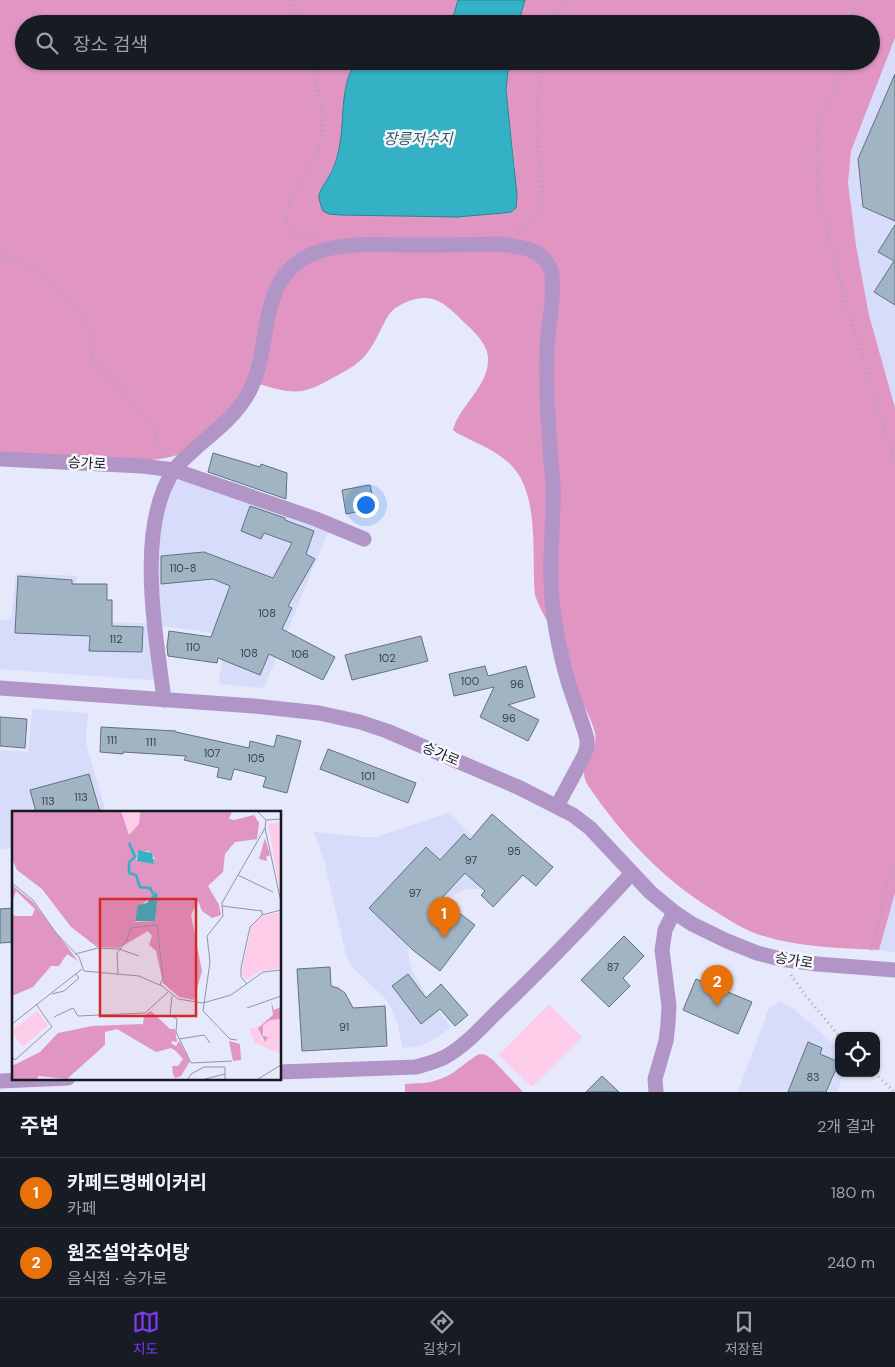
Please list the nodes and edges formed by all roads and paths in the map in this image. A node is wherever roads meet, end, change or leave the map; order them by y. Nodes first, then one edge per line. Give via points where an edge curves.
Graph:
1 (293, 0) edge
2 (563, 0) edge
3 (856, 0) edge
4 (297, 15) edge
5 (556, 15) edge
6 (854, 15) edge
7 (313, 70) edge
8 (542, 70) edge
9 (844, 70) edge
10 (509, 233) dead end
11 (320, 235) dead end
12 (0, 254) edge
13 (0, 459) edge
14 (895, 462) edge
15 (174, 470) junction
16 (364, 539) dead end
17 (0, 688) edge
18 (164, 700) junction
19 (557, 806) junction
20 (895, 864) edge
21 (632, 873) junction
22 (674, 912) junction
23 (871, 950) dead end
24 (780, 959) junction
25 (895, 970) edge
26 (836, 1032) edge
27 (281, 1072) edge
28 (879, 1077) edge
29 (23, 1080) edge
30 (0, 1081) edge
31 (656, 1092) edge
32 (894, 1092) edge

1 - 4 path
2 - 5 path
3 - 6 path
7 - 11 path via 322,113 321,138 316,158 286,214 291,230 297,234
8 - 10 path via 537,126 542,188 540,212 528,228
9 - 14 path via 819,120 816,154 818,196 850,318
12 - 15 path via 33,268 76,308 93,334 90,340 92,362 141,409 155,428 155,443
13 - 15 street, 승가로
15 - 16 street, 승가로
15 - 18 street via 157,508 153,527 152,585
15 - 19 street via 226,421 248,395 261,354 271,302 284,274 294,264 322,250 379,245 497,244 536,252 550,267 552,288 547,346 553,495 552,600 563,664 587,739 584,756
17 - 18 street, 승가로
18 - 19 street, 승가로 via 310,712 360,722
19 - 21 street, 승가로 via 590,828
20 - 23 path
21 - 22 street, 승가로
21 - 27 street via 514,996 446,1056 416,1067
22 - 24 street, 승가로 via 727,940
22 - 31 street via 665,930 662,950 669,1006 666,1041 655,1079
24 - 25 street, 승가로
24 - 26 path
28 - 32 path
29 - 30 street

